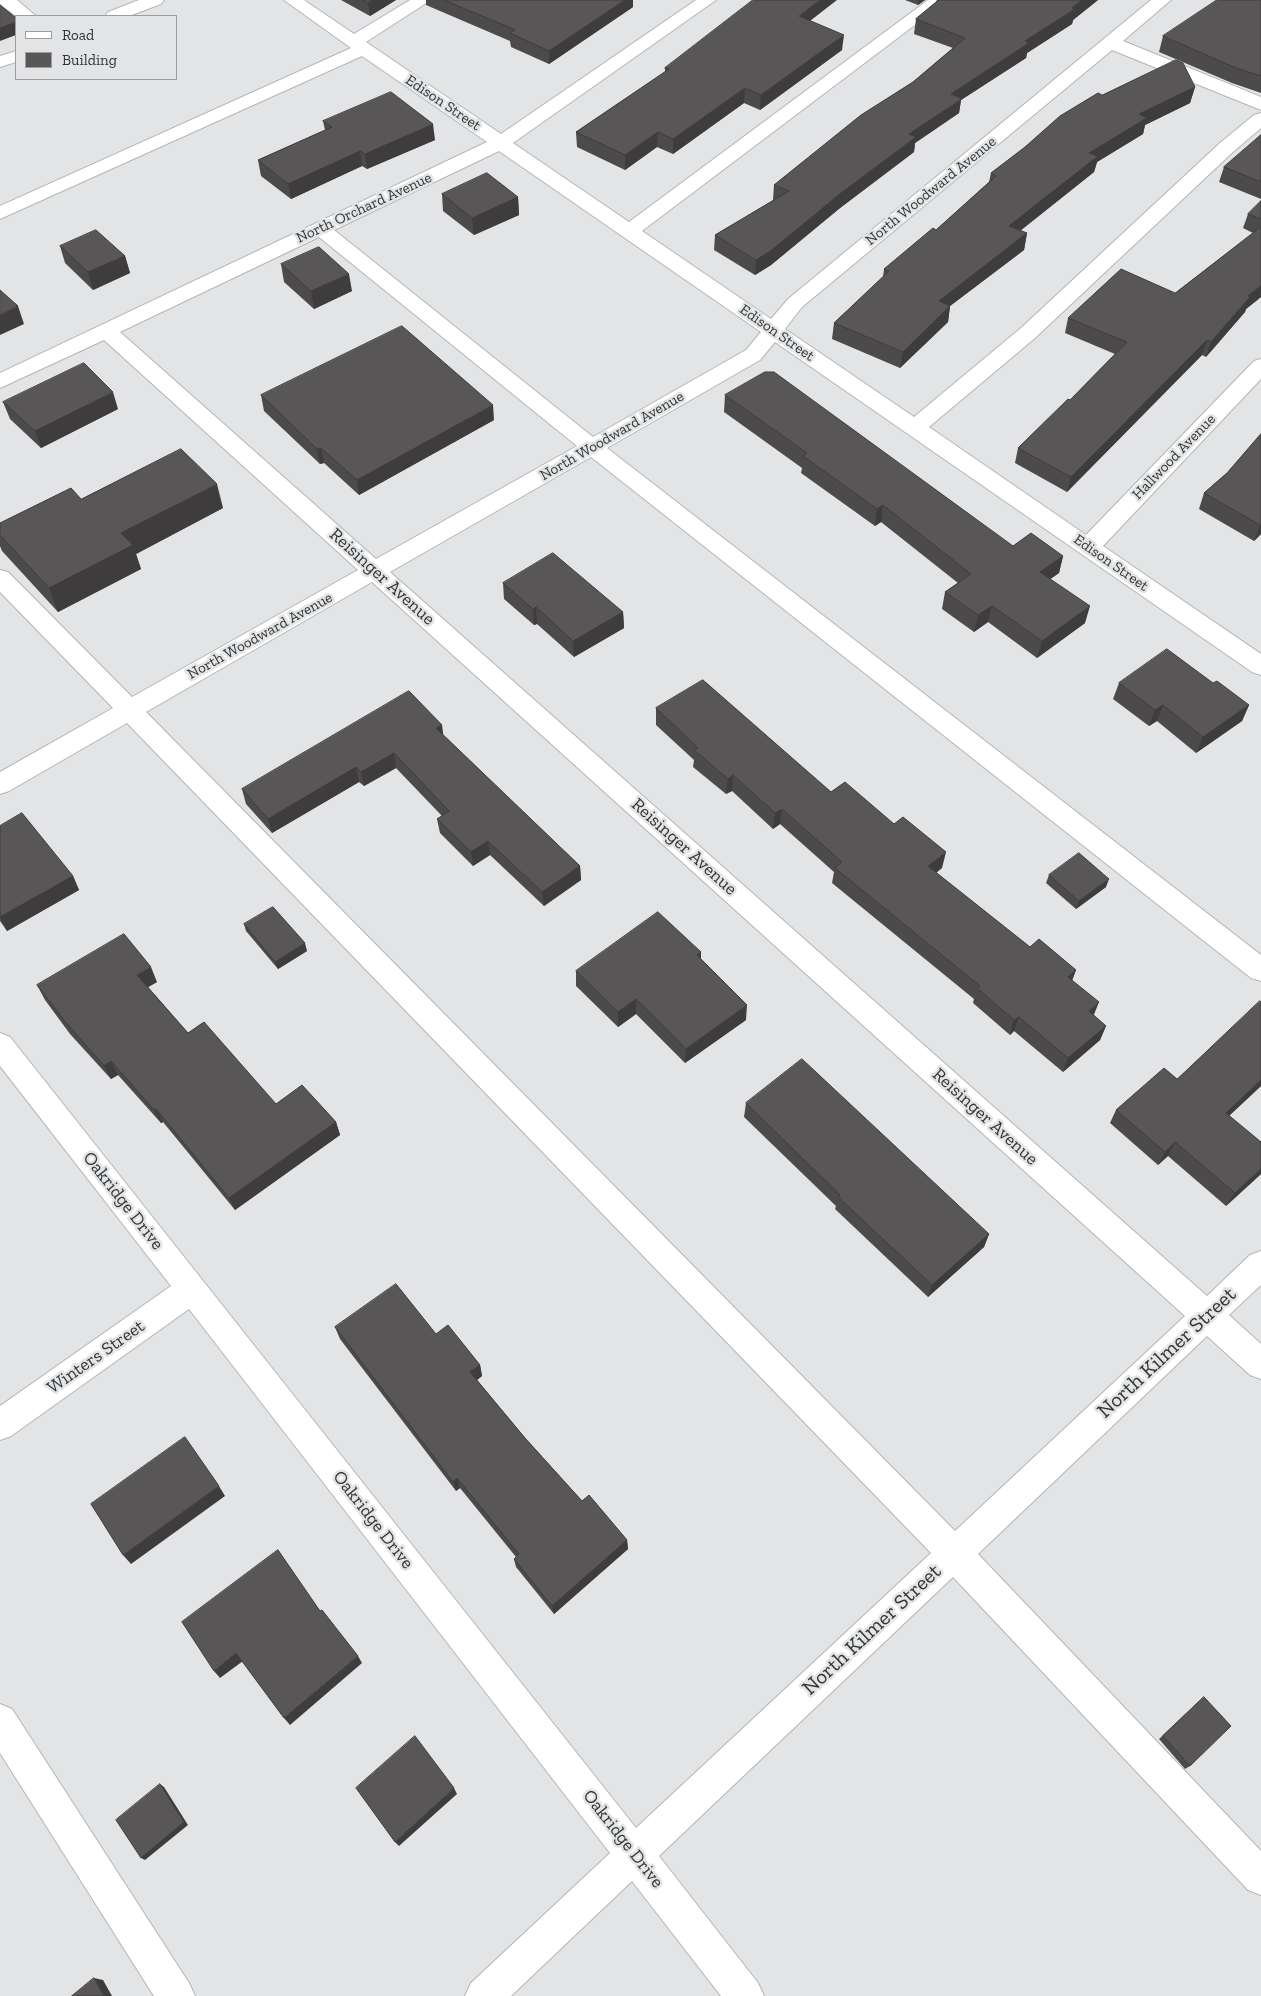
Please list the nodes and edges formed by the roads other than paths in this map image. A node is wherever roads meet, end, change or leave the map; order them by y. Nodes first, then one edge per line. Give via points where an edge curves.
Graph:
1 (6, 0) edge
2 (155, 0) edge
3 (292, 0) edge
4 (422, 0) edge
5 (707, 0) edge
6 (940, 0) edge
7 (1162, 0) edge
8 (26, 15) edge
9 (117, 15) edge
10 (354, 42) junction
11 (1111, 43) junction
12 (15, 56) edge
13 (0, 62) edge
14 (1261, 104) edge
15 (1261, 119) edge
16 (501, 143) junction
17 (0, 213) edge
18 (321, 229) junction
19 (629, 231) junction
20 (773, 330) junction
21 (106, 331) junction
22 (1261, 366) edge
23 (0, 381) edge
24 (915, 428) junction
25 (592, 447) junction
26 (1088, 547) junction
27 (376, 571) junction
28 (0, 578) edge
29 (1261, 666) edge
30 (129, 710) junction
31 (0, 784) edge
32 (1261, 970) edge
33 (0, 1045) edge
34 (1261, 1266) edge
35 (192, 1289) junction
36 (1207, 1316) junction
37 (1261, 1364) edge
38 (0, 1425) edge
39 (954, 1553) junction
40 (0, 1721) edge
41 (634, 1853) junction
42 (1261, 1877) edge
43 (176, 1996) edge
44 (484, 1996) edge
45 (744, 1996) edge

1 - 8 street
2 - 9 street
3 - 10 street, Edison Street
4 - 10 street
5 - 16 street, North Orchard Avenue
6 - 19 street
7 - 11 street, North Woodward Avenue
10 - 16 street, Edison Street
10 - 17 street via 363,49
11 - 14 street
11 - 20 street, North Woodward Avenue via 795,304
12 - 13 street
15 - 24 street via 1028,333
16 - 18 street, North Orchard Avenue
16 - 19 street, Edison Street
18 - 21 street, North Orchard Avenue
18 - 25 street
19 - 20 street, Edison Street
20 - 24 street, Edison Street
20 - 25 street, North Woodward Avenue via 753,356
21 - 23 street, North Orchard Avenue
21 - 27 street, Reisinger Avenue
22 - 26 street, Hallwood Avenue
24 - 26 street, Edison Street
25 - 27 street, North Woodward Avenue
25 - 32 street
26 - 29 street, Edison Street
27 - 30 street, North Woodward Avenue
27 - 36 street, Reisinger Avenue
28 - 30 street
30 - 31 street, North Woodward Avenue
30 - 39 street
33 - 35 street, Oakridge Drive
34 - 36 street, North Kilmer Street
35 - 38 street, Winters Street
35 - 41 street, Oakridge Drive
36 - 37 street, Reisinger Avenue
36 - 39 street, North Kilmer Street
39 - 41 street, North Kilmer Street
39 - 42 street
40 - 43 street
41 - 44 street, North Kilmer Street
41 - 45 street, Oakridge Drive

